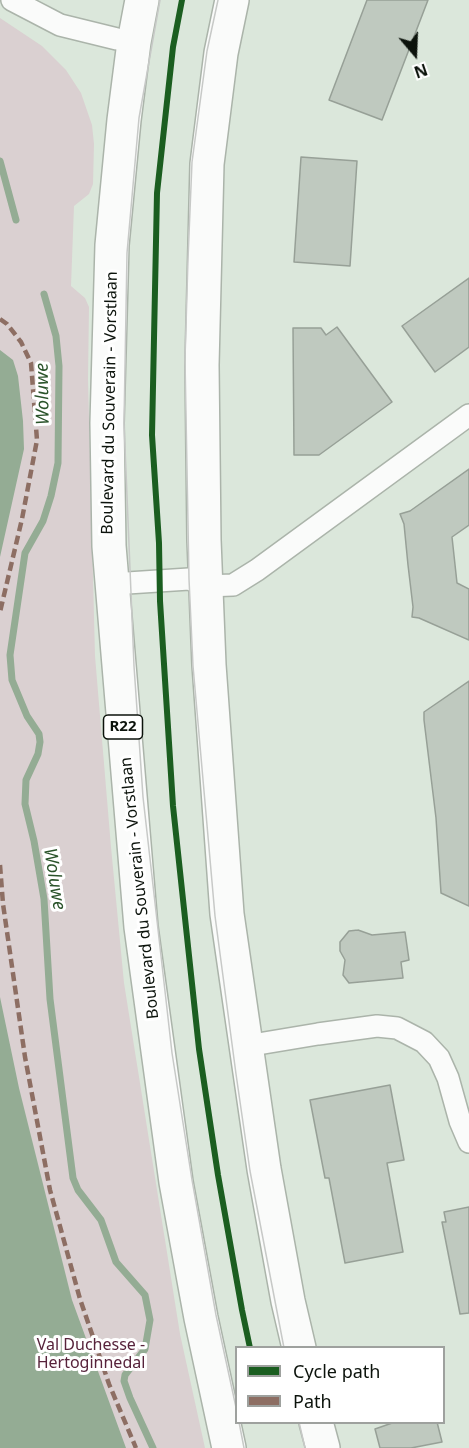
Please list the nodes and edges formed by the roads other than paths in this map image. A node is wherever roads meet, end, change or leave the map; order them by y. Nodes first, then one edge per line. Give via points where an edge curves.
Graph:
1 (12, 0) edge
2 (142, 0) edge
3 (232, 0) edge
4 (134, 42) junction
5 (469, 416) edge
6 (112, 584) junction
7 (206, 586) junction
8 (246, 1046) junction
9 (469, 1143) edge
10 (299, 1346) edge
11 (317, 1424) edge
12 (229, 1448) edge
13 (323, 1448) edge

1 - 4 street via 60,25
2 - 4 main road, Boulevard du Souverain - Vorstlaan / R22
3 - 7 main road via 207,164 202,365
4 - 6 main road, Boulevard du Souverain - Vorstlaan / R22 via 112,245 108,423
5 - 7 street via 257,570 233,585
6 - 7 street via 189,579
6 - 12 main road, Boulevard du Souverain - Vorstlaan / R22 via 142,939 176,1182
7 - 8 main road via 227,914
8 - 9 street via 377,1026 397,1028 424,1042 439,1058
8 - 10 main road via 266,1180
11 - 13 main road

